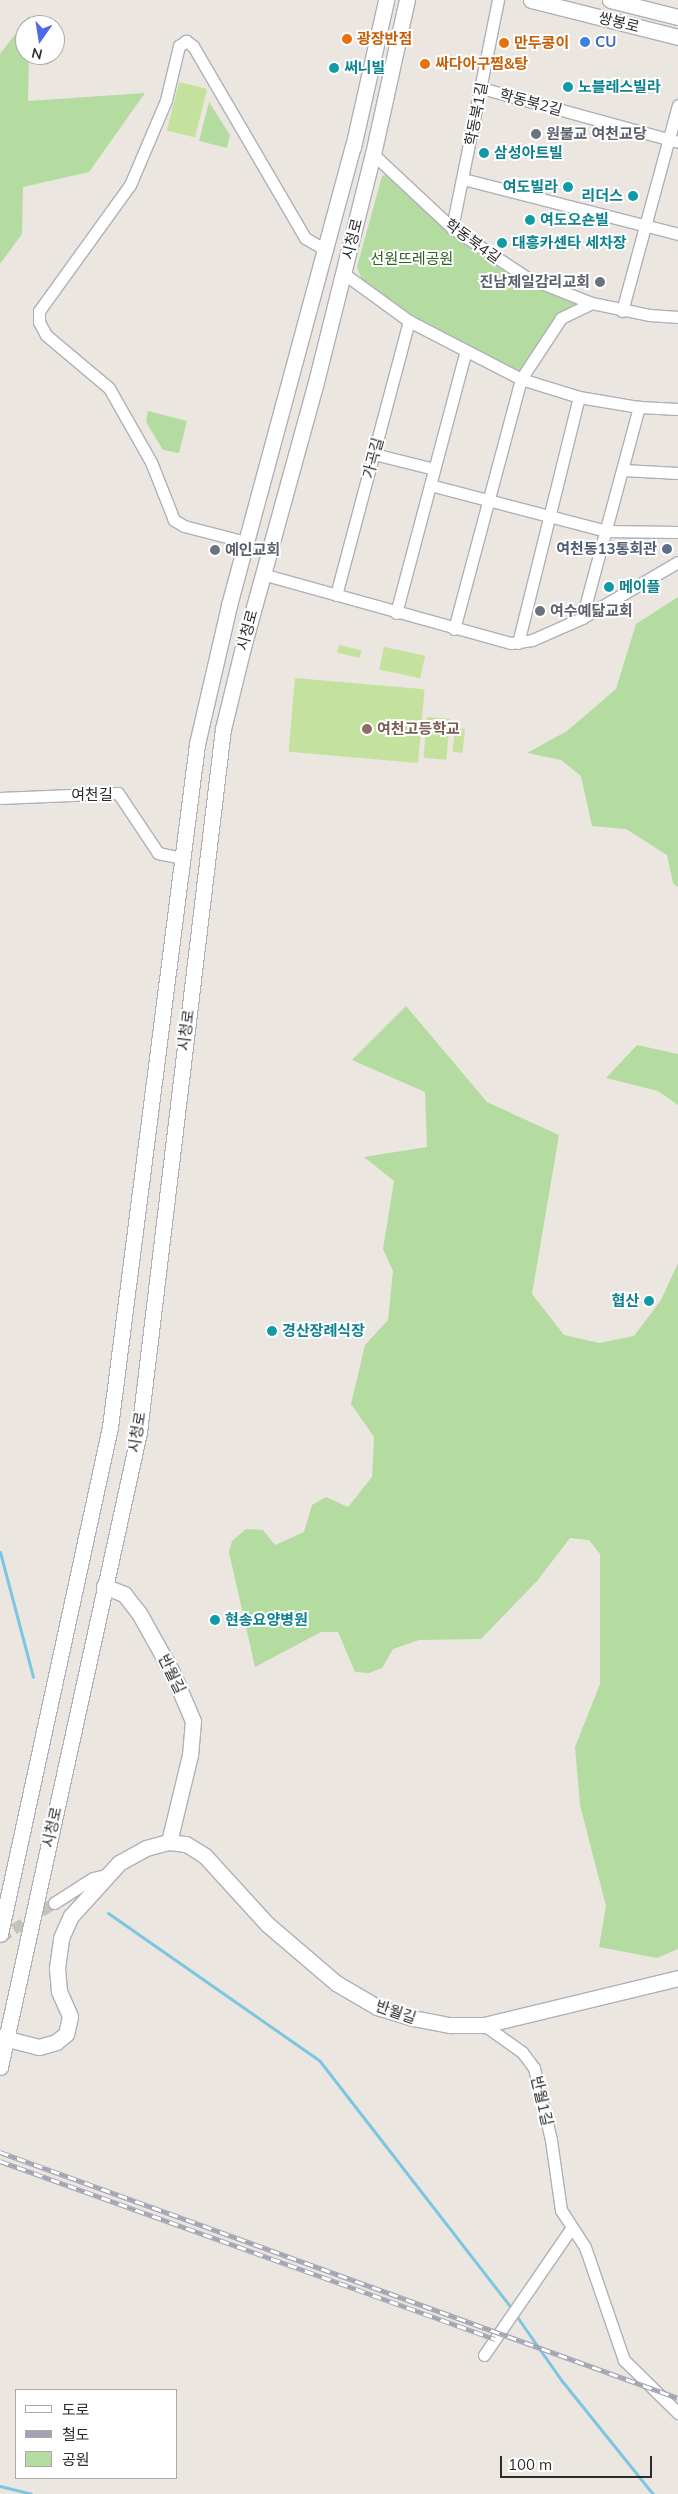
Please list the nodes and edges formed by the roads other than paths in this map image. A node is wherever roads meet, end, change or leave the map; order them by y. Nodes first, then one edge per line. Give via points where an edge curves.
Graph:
1 (386, 0) edge
2 (406, 0) edge
3 (498, 0) edge
4 (531, 0) edge
5 (610, 0) edge
6 (678, 17) edge
7 (678, 37) edge
8 (481, 88) junction
9 (678, 105) edge
10 (674, 141) edge
11 (373, 154) junction
12 (463, 179) junction
13 (646, 226) junction
14 (452, 228) junction
15 (678, 234) edge
16 (326, 250) junction
17 (343, 273) junction
18 (592, 303) junction
19 (622, 311) junction
20 (678, 316) edge
21 (409, 321) junction
22 (465, 352) junction
23 (521, 379) junction
24 (291, 381) junction
25 (315, 386) junction
26 (579, 397) junction
27 (639, 407) junction
28 (678, 410) edge
29 (374, 454) junction
30 (434, 469) junction
31 (623, 470) junction
32 (678, 473) edge
33 (430, 486) junction
34 (488, 501) junction
35 (548, 518) junction
36 (606, 531) junction
37 (678, 532) edge
38 (246, 542) junction
39 (678, 562) edge
40 (262, 574) junction
41 (336, 595) junction
42 (396, 613) junction
43 (582, 618) junction
44 (454, 629) junction
45 (518, 643) junction
46 (0, 798) edge
47 (182, 858) junction
48 (205, 861) junction
49 (104, 1586) junction
50 (177, 1813) junction
51 (169, 1842) junction
52 (193, 1847) junction
53 (106, 1875) junction
54 (6, 1882) edge
55 (54, 1903) tunnel mouth
56 (0, 1934) edge
57 (678, 1978) edge
58 (484, 2025) junction
59 (3, 2038) edge
60 (0, 2067) edge
61 (572, 2227) junction
62 (484, 2355) dead end
63 (678, 2413) edge

1 - 16 street, 시청로
2 - 11 street, 시청로
3 - 8 street, 학동북1길
4 - 7 street, 쌍봉로
5 - 6 street, 쌍봉로
8 - 10 street, 학동북2길
8 - 12 street, 학동북1길
9 - 10 street
10 - 13 street
11 - 14 street, 학동북4길
11 - 17 street, 시청로
12 - 13 street
12 - 14 street, 학동북1길
13 - 15 street
13 - 19 street
14 - 18 street, 학동북4길 via 526,277
16 - 24 street, 시청로
16 - 38 street via 305,238 203,63 186,42 179,46 166,100 130,184 46,297 37,316 46,334 109,388 151,462 174,520 184,526
17 - 21 street
17 - 25 street, 시청로
18 - 19 street, 학동북4길
18 - 23 street via 561,318
19 - 20 street, 학동북4길
21 - 22 street
21 - 29 street, 가곡길
22 - 23 street
22 - 30 street
23 - 26 street
23 - 34 street
24 - 25 street
24 - 38 street, 시청로
25 - 40 street, 시청로
26 - 27 street
26 - 35 street
27 - 28 street
27 - 31 street
29 - 30 street
29 - 41 street, 가곡길
30 - 33 street
31 - 32 street
31 - 36 street
33 - 34 street
33 - 42 street
34 - 35 street
34 - 44 street
35 - 36 street
35 - 45 street
36 - 37 street
36 - 43 street
38 - 47 street, 시청로 via 197,744
39 - 43 street
40 - 41 street
40 - 48 street, 시청로 via 223,728
41 - 42 street
42 - 44 street
43 - 45 street
44 - 45 street via 505,643
46 - 47 street, 여천길 via 118,793 158,853
47 - 48 street
47 - 54 street, 시청로 via 110,1427
48 - 49 street, 시청로 via 138,1432
49 - 50 street, 반월길 via 130,1599 172,1672 194,1721
49 - 59 street, 시청로
50 - 51 street, 반월길
50 - 52 street via 179,1831
51 - 52 street, 반월길
51 - 53 street, 반월길 via 132,1854
52 - 58 street, 반월길 via 213,1863 288,1943 350,1992 378,2007 413,2018 450,2025
53 - 55 street via 93,1878
53 - 59 street, 반월길 via 76,1908 61,1938 57,1980 70,2016 68,2029 56,2042 46,2046
54 - 56 street, 시청로
57 - 58 street, 반월길
58 - 61 street, 반월1길 via 522,2052 532,2065 551,2140 561,2210
59 - 60 street, 시청로
61 - 62 street
61 - 63 street, 반월1길 via 585,2247 624,2360

